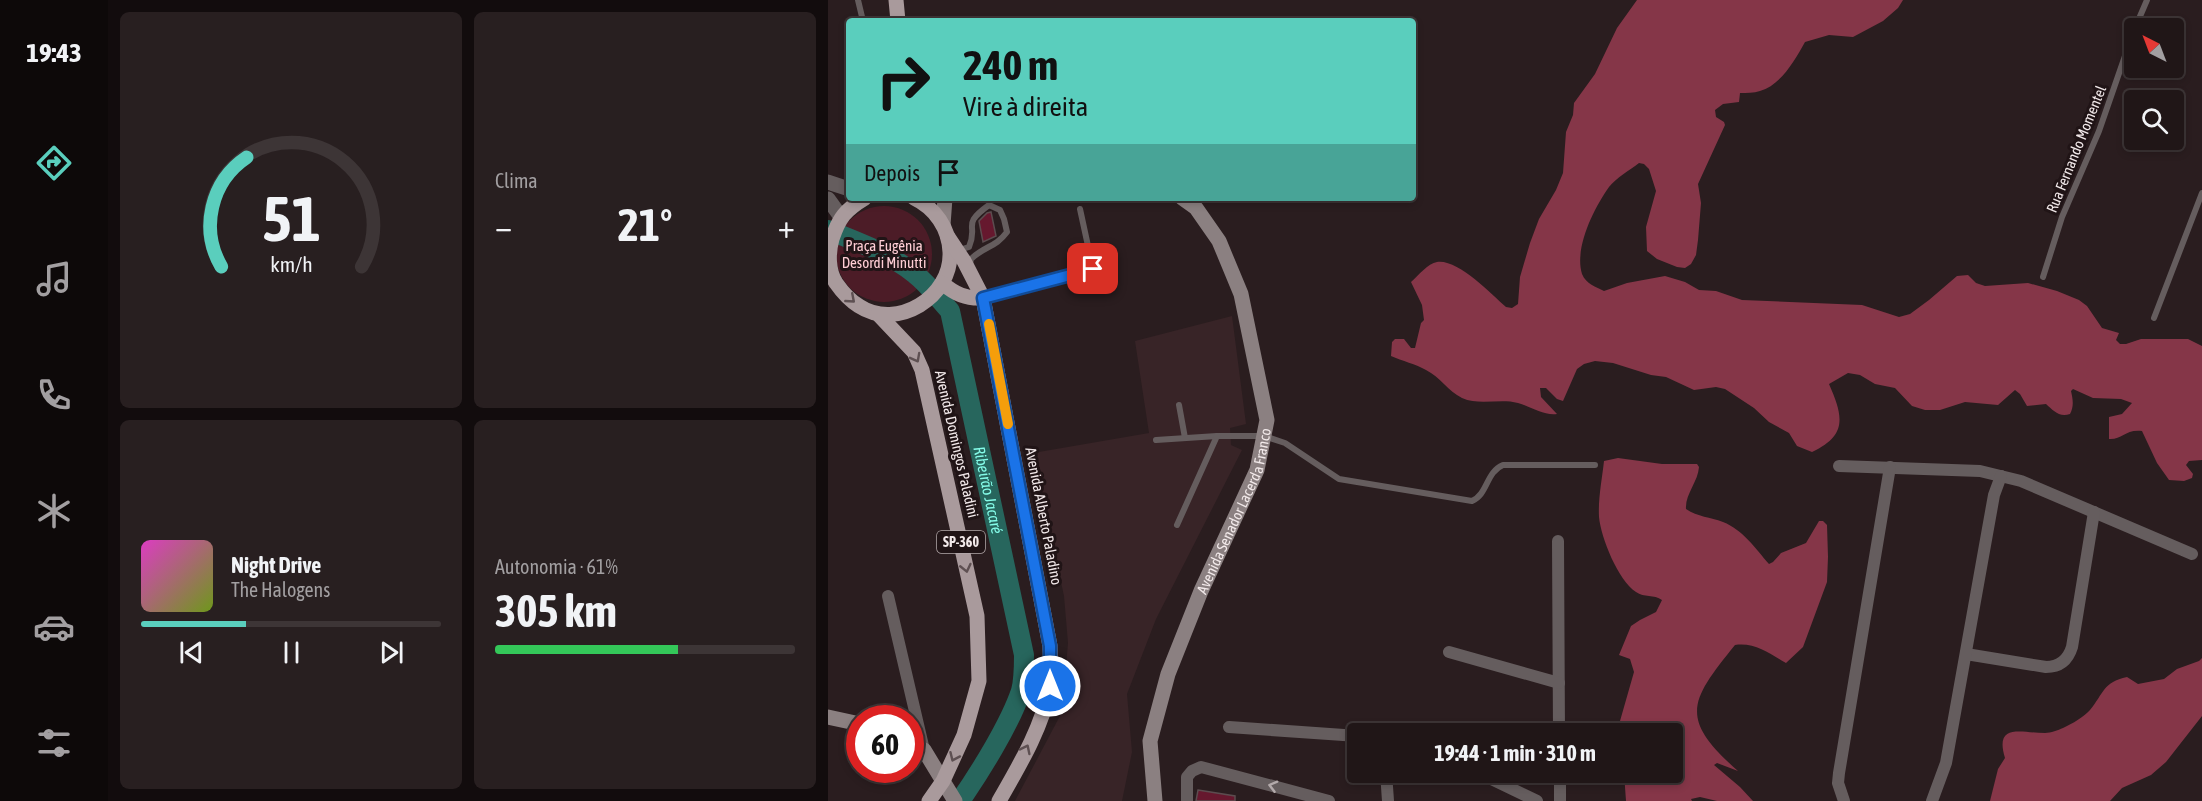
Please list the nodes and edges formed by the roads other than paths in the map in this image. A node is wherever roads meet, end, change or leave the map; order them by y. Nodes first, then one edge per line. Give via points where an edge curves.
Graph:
1 (858, 0) edge
2 (2147, 0) edge
3 (862, 18) edge
4 (2140, 18) edge
5 (2124, 60) edge
6 (828, 182) edge
7 (846, 188) edge
8 (2202, 193) edge
9 (828, 200) edge
10 (859, 201) edge
11 (945, 201) edge
12 (1186, 201) edge
13 (932, 205) edge
14 (1080, 209) dead end
15 (839, 219) junction
16 (949, 237) junction
17 (828, 248) edge
18 (969, 271) junction
19 (2043, 277) dead end
20 (831, 278) edge
21 (941, 285) junction
22 (983, 298) junction
23 (879, 314) junction
24 (2154, 318) dead end
25 (1179, 405) dead end
26 (1217, 436) junction
27 (1264, 436) junction
28 (1185, 438) junction
29 (1156, 440) dead end
30 (1595, 465) dead end
31 (1839, 466) dead end
32 (1890, 467) junction
33 (2001, 476) junction
34 (2094, 512) junction
35 (1177, 525) dead end
36 (1558, 542) dead end
37 (2192, 554) dead end
38 (888, 596) dead end
39 (1449, 652) dead end
40 (1966, 654) junction
41 (1559, 683) junction
42 (909, 705) edge
43 (828, 717) edge
44 (846, 721) edge
45 (1559, 723) edge
46 (1229, 728) dead end
47 (1347, 735) edge
48 (924, 757) edge
49 (1387, 783) edge
50 (1500, 783) edge
51 (1560, 783) edge
52 (949, 791) edge
53 (929, 801) edge
54 (999, 801) edge
55 (1155, 801) edge
56 (1187, 801) edge
57 (1329, 801) edge
58 (1388, 801) edge
59 (1537, 801) edge
60 (1560, 801) edge
61 (1844, 801) edge
62 (1932, 801) edge

1 - 3 lane
2 - 4 lane, Rua Fernando Momentel
5 - 19 lane, Rua Fernando Momentel via 2062,217
6 - 7 street
8 - 24 lane
9 - 15 street
10 - 15 main road
11 - 16 main road
12 - 27 main road, Avenida Senador Lacerda Franco via 1220,241 1240,294 1267,420
13 - 16 main road
14 - 22 lane via 1093,269
15 - 17 main road, Avenida Domingos Paladini / SP-360
16 - 18 main road, Avenida Alberto Paladino
16 - 18 lane via 962,251 972,240 970,227 974,217 989,205 1000,210 1007,232 999,243 981,249 971,259
16 - 21 main road via 948,271
17 - 20 main road, Avenida Domingos Paladini / SP-360
18 - 22 main road, Avenida Alberto Paladino
20 -> 23 main road, Avenida Domingos Paladini / SP-360 via 860,308
21 - 22 main road via 968,298
21 - 23 main road via 923,305 901,314
54 -> 22 main road, Avenida Alberto Paladino via 1040,720 1050,686 1050,646
23 -> 52 main road, Avenida Domingos Paladini / SP-360 via 914,352 922,370 977,616 979,681
25 - 28 lane
26 - 27 lane
26 - 28 lane
26 - 35 lane
27 - 30 lane via 1285,444 1338,479 1472,501 1482,492 1491,473 1503,465
27 - 55 main road, Avenida Senador Lacerda Franco via 1257,471 1201,591 1168,674 1150,741
28 - 29 lane
31 - 32 street
32 - 33 street via 1980,471
32 - 61 street via 1839,773
33 - 34 street
33 - 40 street via 1994,495
34 - 37 street
34 - 40 street via 2072,647 2066,660 2046,667
36 - 41 street
38 - 42 street
39 - 41 street
40 - 62 street via 1946,763
41 - 45 street
43 - 44 main road
46 - 47 street
48 - 52 main road
49 - 58 street
50 - 59 street
51 - 60 street
52 - 53 main road, Avenida Domingos Paladini / SP-360
57 -> 56 street via 1201,767 1187,777

